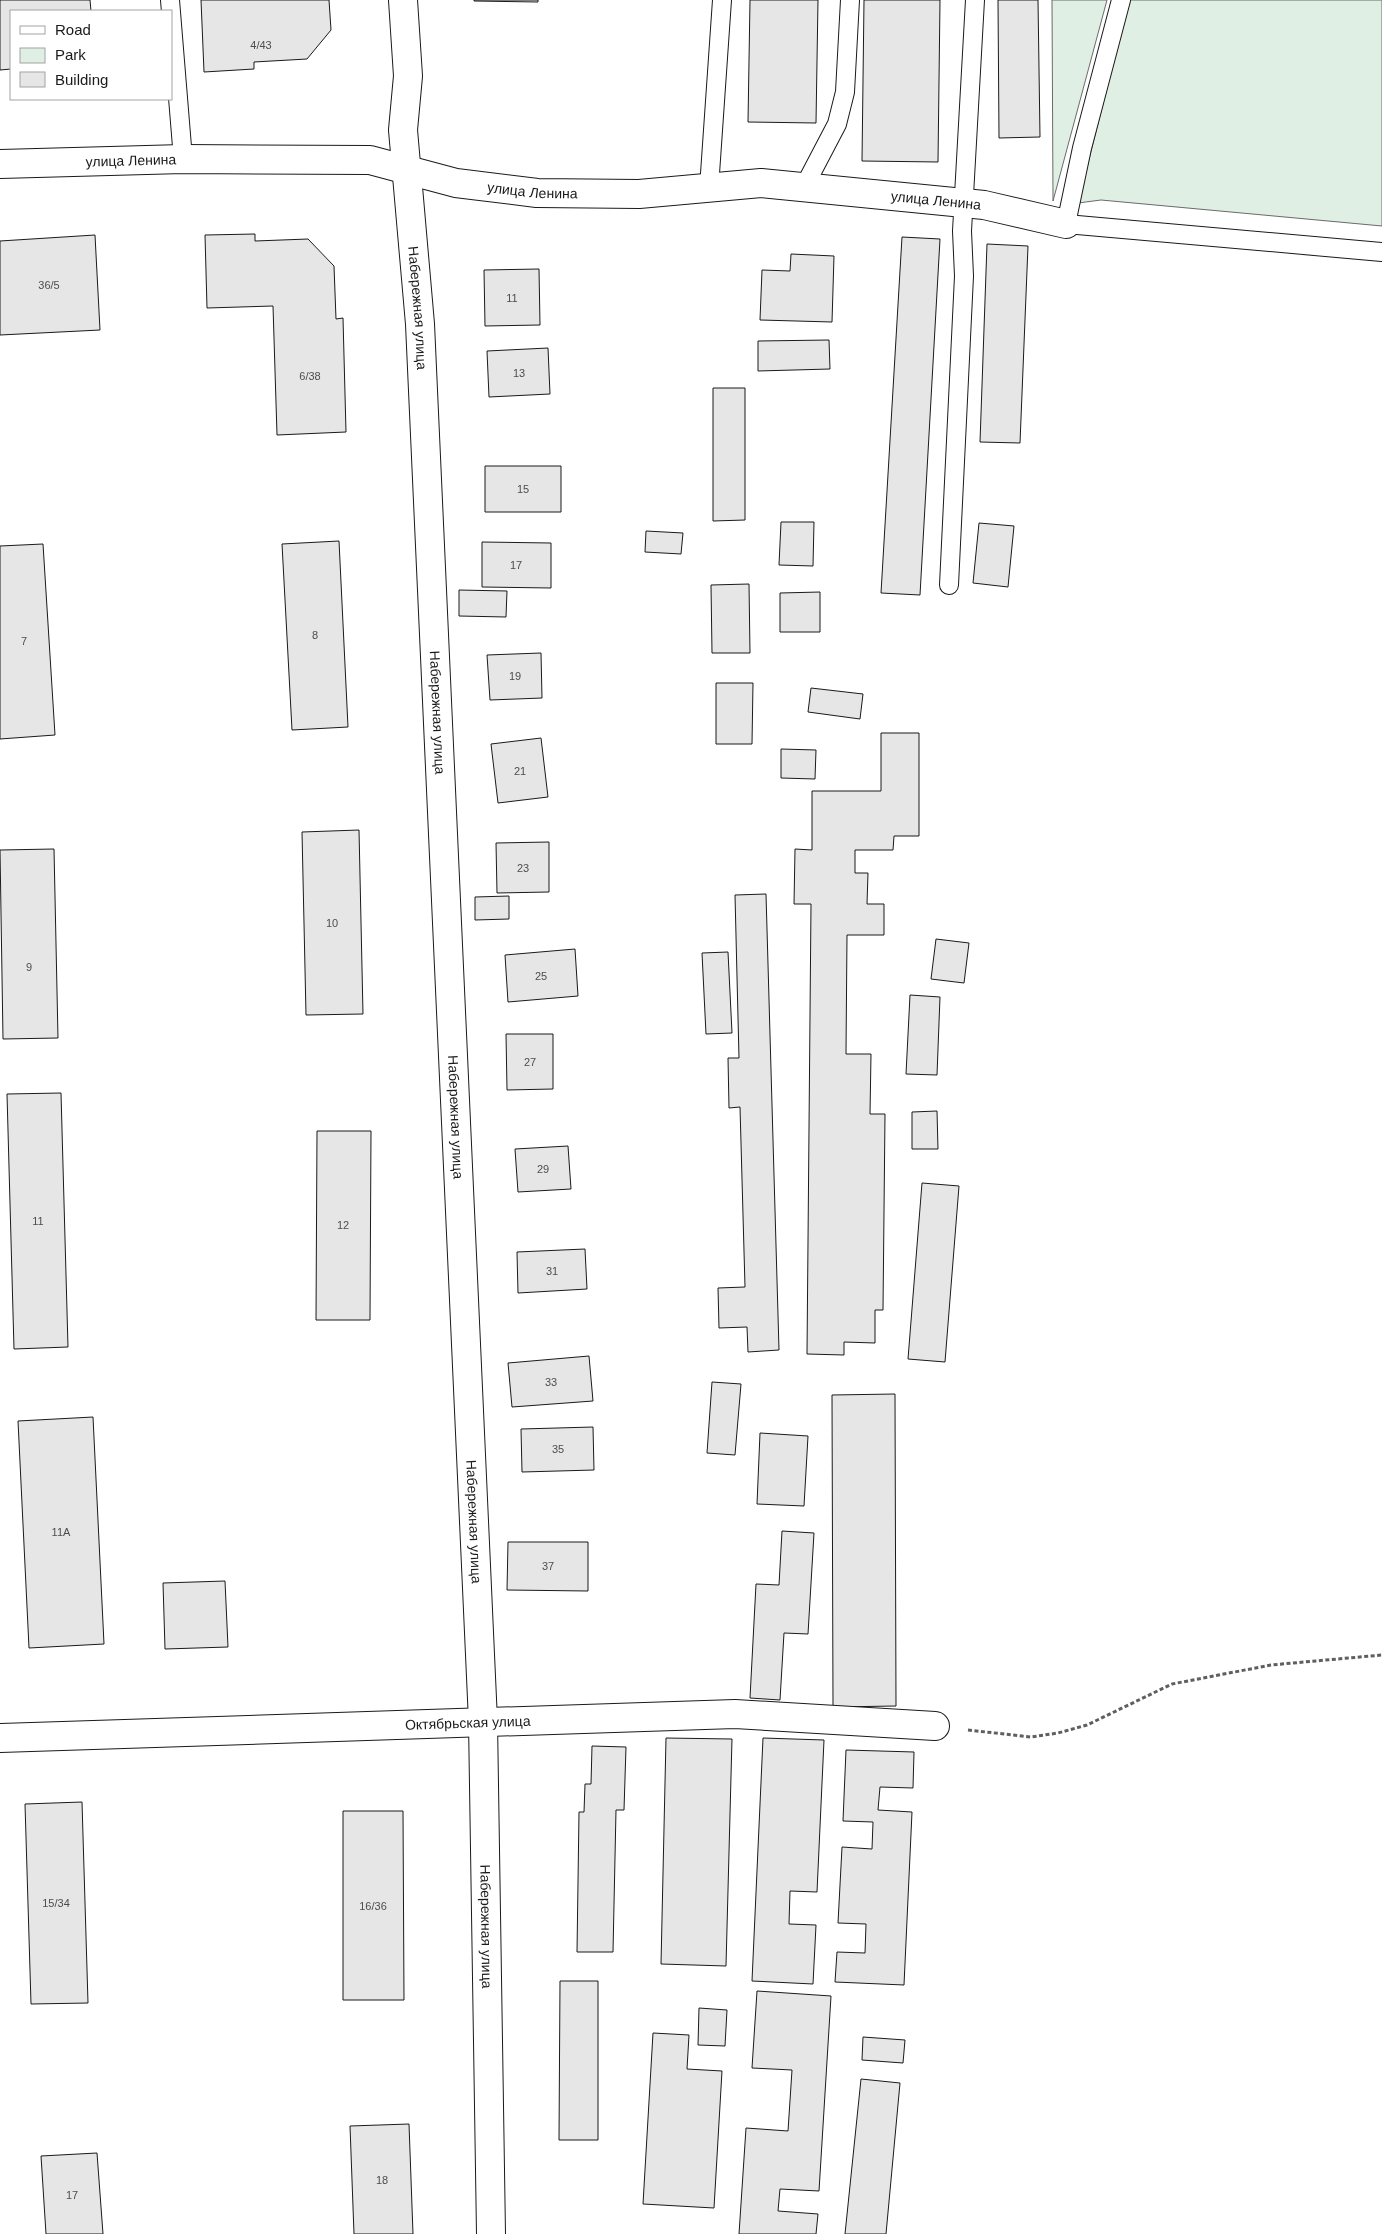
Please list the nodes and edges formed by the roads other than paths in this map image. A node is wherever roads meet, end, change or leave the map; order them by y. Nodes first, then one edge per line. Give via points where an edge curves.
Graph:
1 (403, 0) edge
2 (722, 0) edge
3 (850, 0) edge
4 (975, 0) edge
5 (1121, 0) edge
6 (172, 24) edge
7 (183, 159) junction
8 (0, 164) edge
9 (406, 170) junction
10 (709, 188) junction
11 (804, 188) junction
12 (964, 203) junction
13 (1066, 224) junction
14 (1382, 252) edge
15 (949, 585) dead end
16 (483, 1722) junction
17 (935, 1726) road end
18 (0, 1738) edge
19 (491, 2234) edge

1 - 9 street, Набережная улица via 408,76 402,130
2 - 10 lane
3 - 11 lane via 845,92 837,124
4 - 12 lane
5 - 13 lane via 1082,148
6 - 7 lane
7 - 8 street, улица Ленина
7 - 9 street, улица Ленина via 370,160
9 - 10 street, улица Ленина via 456,183 537,193 639,194
9 - 16 street, Набережная улица via 421,334
10 - 11 street, улица Ленина via 761,183
11 - 12 street, улица Ленина
12 - 13 street, улица Ленина
12 - 15 lane via 964,276
13 - 14 lane
16 - 17 street, Октябрьская улица via 735,1714
16 - 18 street, Октябрьская улица
16 - 19 street, Набережная улица

